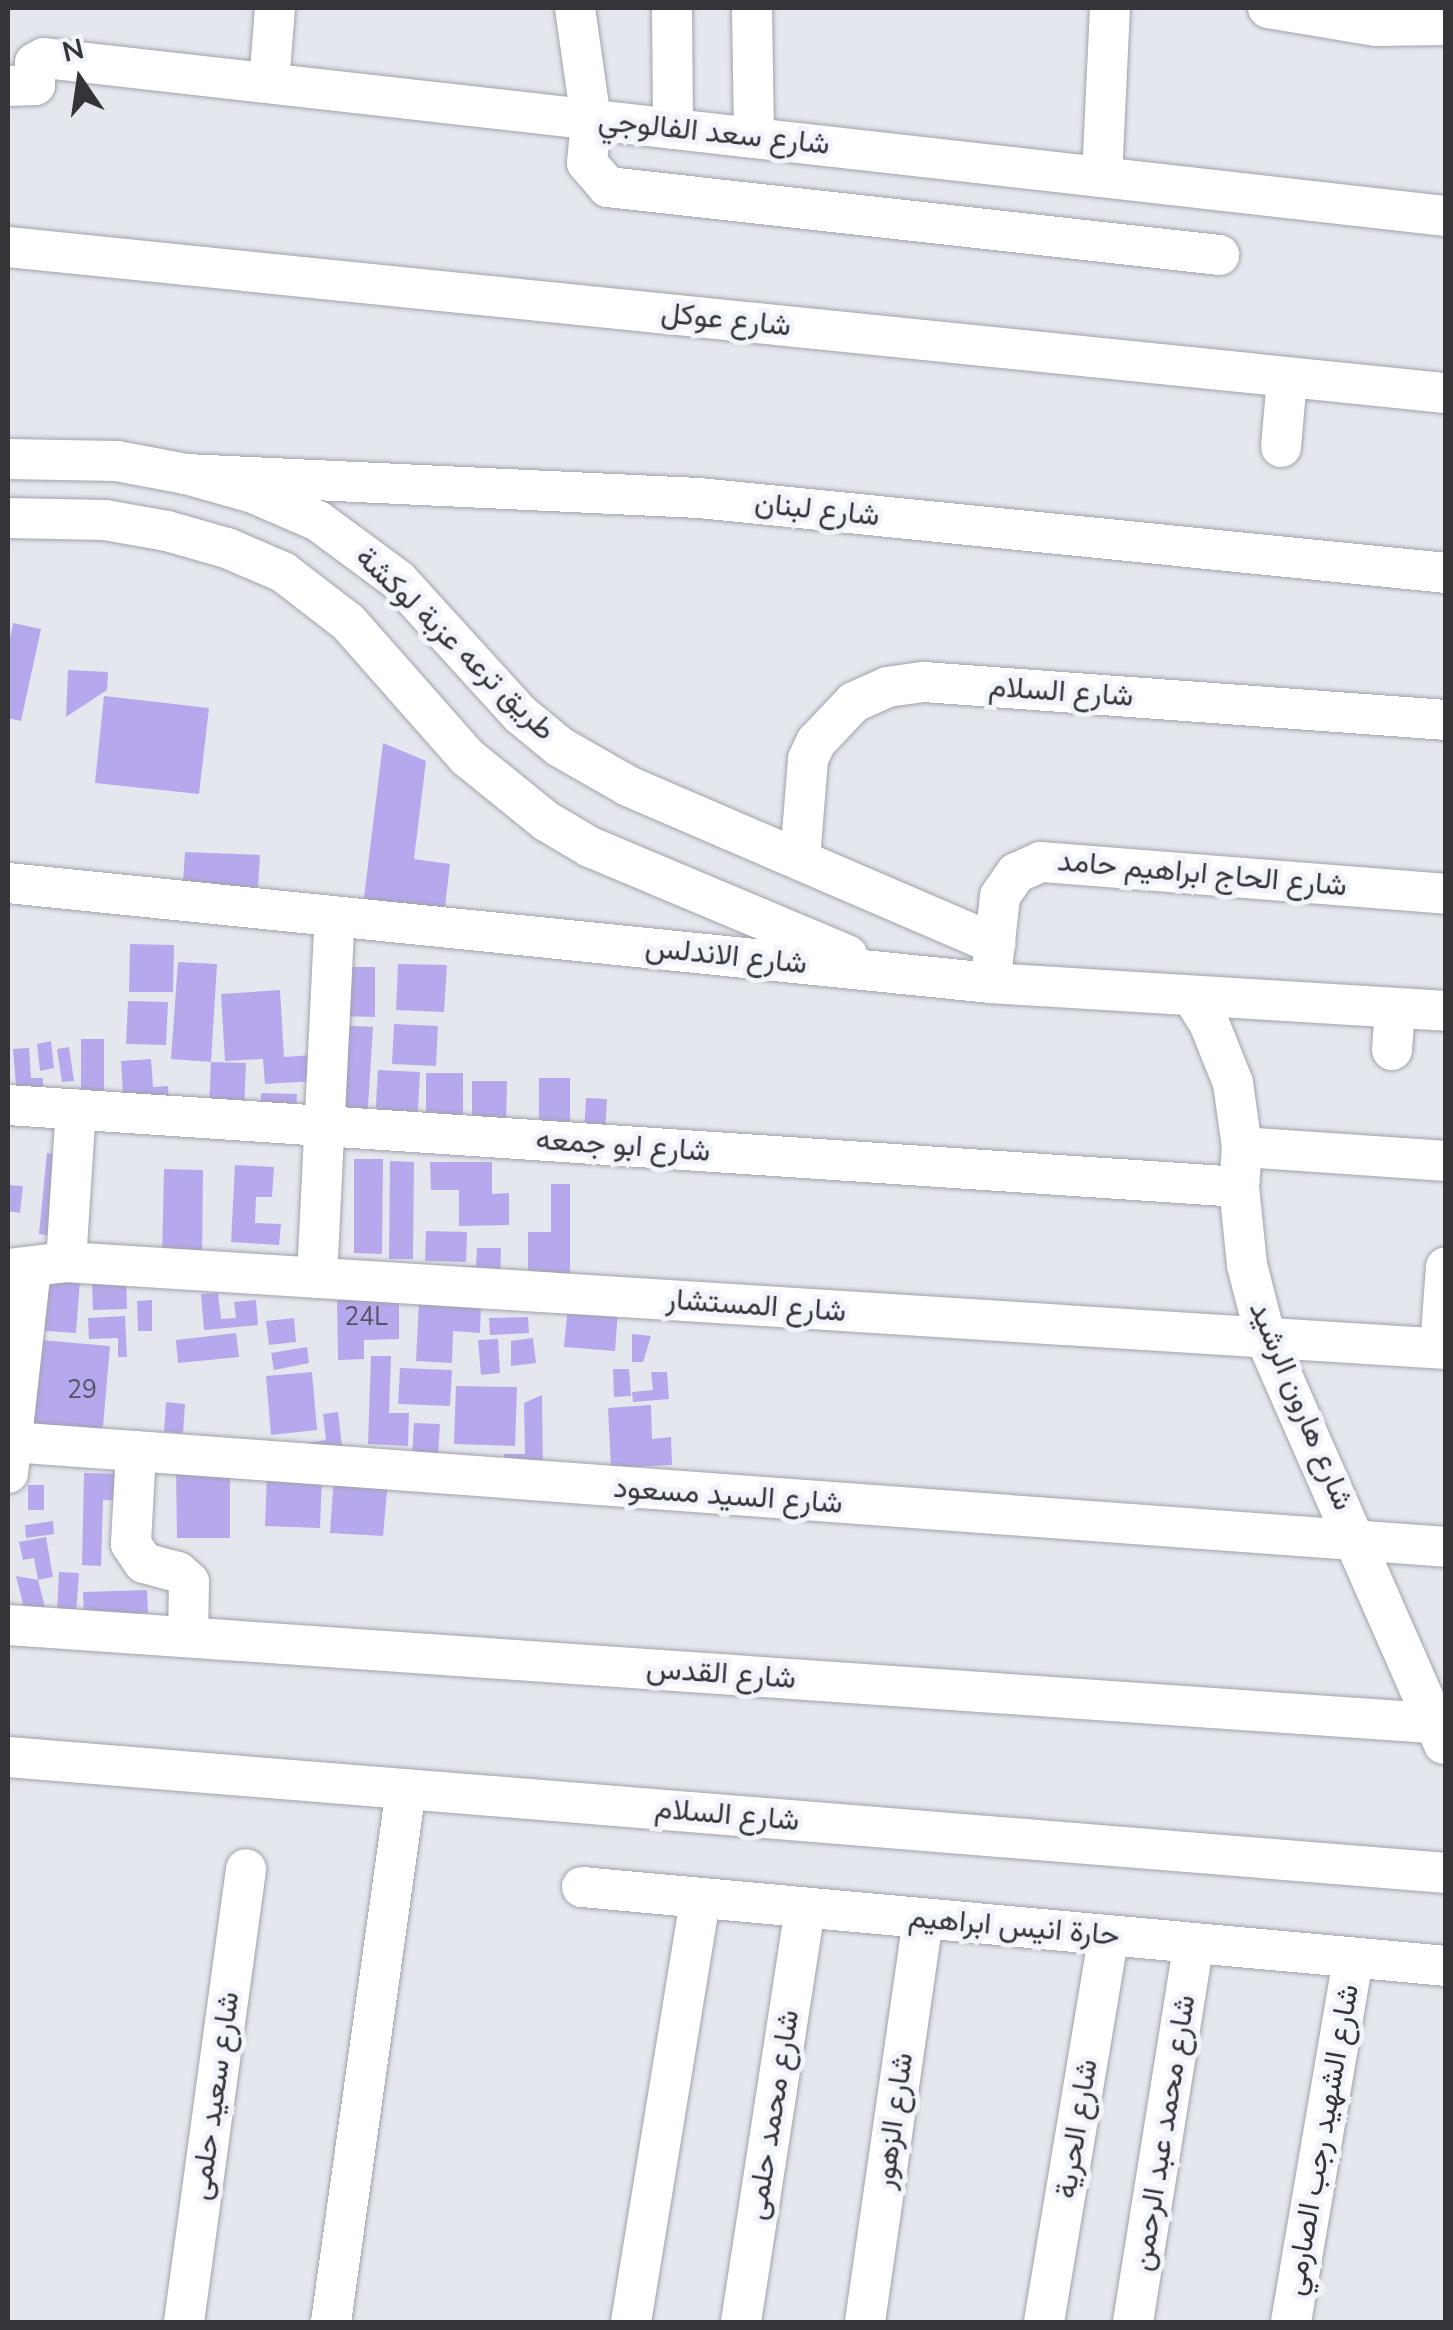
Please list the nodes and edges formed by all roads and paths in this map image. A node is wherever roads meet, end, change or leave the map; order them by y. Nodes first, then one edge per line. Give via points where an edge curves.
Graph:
1 (275, 8) edge
2 (575, 8) edge
3 (672, 8) edge
4 (752, 8) edge
5 (1110, 8) edge
6 (1268, 8) edge
7 (1446, 25) edge
8 (269, 83) junction
9 (8, 86) edge
10 (591, 120) junction
11 (673, 129) junction
12 (754, 138) junction
13 (1102, 177) junction
14 (1446, 216) edge
15 (8, 246) edge
16 (1220, 255) dead end
17 (1287, 378) junction
18 (1446, 392) edge
19 (1281, 447) dead end
20 (8, 459) edge
21 (186, 474) junction
22 (8, 518) edge
23 (1446, 572) edge
24 (1446, 720) edge
25 (800, 859) junction
26 (8, 882) edge
27 (1446, 894) edge
28 (335, 916) junction
29 (993, 963) junction
30 (888, 972) junction
31 (1192, 996) junction
32 (1395, 1008) junction
33 (1446, 1011) edge
34 (1392, 1050) dead end
35 (8, 1104) edge
36 (76, 1109) junction
37 (324, 1126) junction
38 (1242, 1147) junction
39 (1446, 1160) edge
40 (1239, 1187) junction
41 (35, 1267) edge
42 (1446, 1267) edge
43 (316, 1278) junction
44 (1266, 1339) junction
45 (1443, 1349) edge
46 (136, 1450) junction
47 (9, 1457) edge
48 (1360, 1544) junction
49 (1446, 1547) edge
50 (8, 1625) edge
51 (188, 1638) junction
52 (1442, 1732) edge
53 (8, 1758) edge
54 (406, 1789) junction
55 (246, 1868) dead end
56 (1446, 1873) edge
57 (582, 1888) dead end
58 (700, 1899) junction
59 (805, 1908) junction
60 (923, 1919) junction
61 (1109, 1936) junction
62 (1194, 1943) junction
63 (1354, 1958) junction
64 (1446, 1966) edge
65 (184, 2322) edge
66 (331, 2322) edge
67 (631, 2322) edge
68 (741, 2322) edge
69 (864, 2322) edge
70 (1044, 2322) edge
71 (1133, 2322) edge
72 (1291, 2322) edge

1 - 8 street
2 - 10 street
3 - 11 street
4 - 12 street
5 - 13 street
6 - 7 street via 1376,26
8 - 9 street, شارع سعد الفالوجي via 44,58 36,63 35,86
8 - 10 street, شارع سعد الفالوجي
10 - 11 street, شارع سعد الفالوجي
10 - 16 street via 587,162 599,181 620,190
11 - 12 street, شارع سعد الفالوجي
12 - 13 street, شارع سعد الفالوجي
13 - 14 street, شارع سعد الفالوجي
15 - 17 street, شارع عوكل
17 - 18 street, شارع عوكل
17 - 19 street
20 - 21 street, طريق ترعه عزبة لوكشة via 117,461
21 - 23 street, شارع لبنان via 699,498
21 - 25 street, طريق ترعه عزبة لوكشة via 253,493 360,548 398,580 520,716 560,747 628,786
22 - 30 street, طريق ترعه عزبة لوكشة via 105,520 167,531 283,572 348,622 467,757 546,822 590,847
24 - 25 street, شارع السلام via 924,682 887,687 854,702 816,742 808,759
25 - 29 street, طريق ترعه عزبة لوكشة
26 - 28 street, شارع الاندلس
27 - 29 street, شارع الحاج ابراهيم حامد via 1041,862 1016,872 1000,896
28 - 30 street, شارع الاندلس
28 - 37 street
29 - 30 street, شارع الاندلس
29 - 31 street, شارع الاندلس
31 - 32 street, شارع الاندلس
31 - 38 street, شارع هارون الرشيد via 1228,1068
32 - 33 street, شارع الاندلس
32 - 34 street
35 - 36 street, شارع ابو جمعه
36 - 37 street, شارع ابو جمعه
36 - 41 street
37 - 40 street, شارع ابو جمعه
37 - 43 street
38 - 39 street
38 - 40 street, شارع هارون الرشيد
40 - 44 street, شارع هارون الرشيد
41 - 43 street, شارع المستشار
41 - 47 street
42 - 45 street
43 - 44 street, شارع المستشار
44 - 45 street, شارع المستشار
44 - 48 street, شارع هارون الرشيد
46 - 47 street, شارع السيد مسعود
46 - 48 street, شارع السيد مسعود
46 - 51 street via 131,1544 144,1563 178,1572 188,1582
48 - 49 street, شارع السيد مسعود
48 - 52 street, شارع هارون الرشيد
50 - 51 street, شارع القدس
51 - 52 street, شارع القدس
53 - 54 street, شارع السلام
54 - 56 street, شارع السلام
54 - 66 street
55 - 65 street, شارع سعيد حلمى
57 - 58 street, حارة انيس ابراهيم
58 - 59 street, حارة انيس ابراهيم
58 - 67 street
59 - 60 street, حارة انيس ابراهيم
59 - 68 street, شارع محمد حلمى
60 - 61 street, حارة انيس ابراهيم
60 - 69 street, شارع الزهور
61 - 62 street, حارة انيس ابراهيم
61 - 70 street, شارع الحرية
62 - 63 street, حارة انيس ابراهيم
62 - 71 street, شارع محمد عبد الرحمن
63 - 64 street, حارة انيس ابراهيم
63 - 72 street, شارع الشهيد رجب الصارمي

